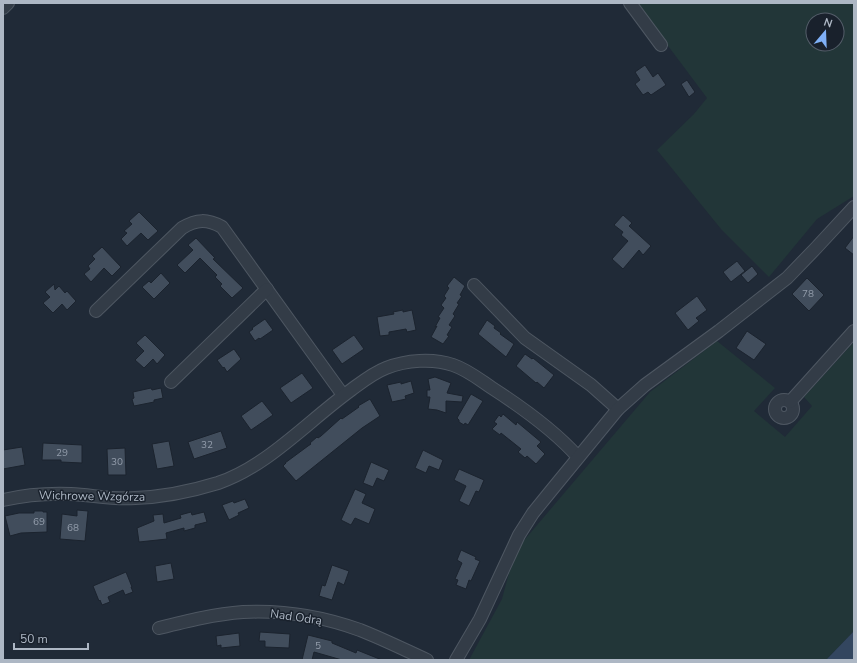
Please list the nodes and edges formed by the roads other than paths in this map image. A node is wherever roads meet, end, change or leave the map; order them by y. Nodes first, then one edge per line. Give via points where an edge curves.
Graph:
1 (8, 3) edge
2 (630, 3) edge
3 (3, 8) edge
4 (661, 45) dead end
5 (854, 207) edge
6 (474, 285) dead end
7 (267, 289) junction
8 (96, 311) dead end
9 (854, 331) edge
10 (172, 382) dead end
11 (343, 395) junction
12 (790, 402) dead end
13 (618, 410) junction
14 (578, 457) junction
15 (3, 500) edge
16 (159, 628) dead end
17 (427, 660) edge
18 (456, 660) edge

1 - 3 street
2 - 4 street
5 - 13 street via 787,278 645,386
6 - 13 street via 524,338 590,385
7 - 8 street via 222,228 211,222 201,221 182,228
7 - 10 street
7 - 11 street
9 - 12 street
11 - 14 street, Wichrowe Wzgórza via 384,368 398,364 452,364 472,374 533,415
11 - 15 street, Wichrowe Wzgórza via 262,460 243,473 219,482 167,495 135,498 52,494
13 - 14 street
14 - 18 street via 533,513 519,535 480,619
16 - 17 street, Nad Odrą via 242,612 292,615 359,630

